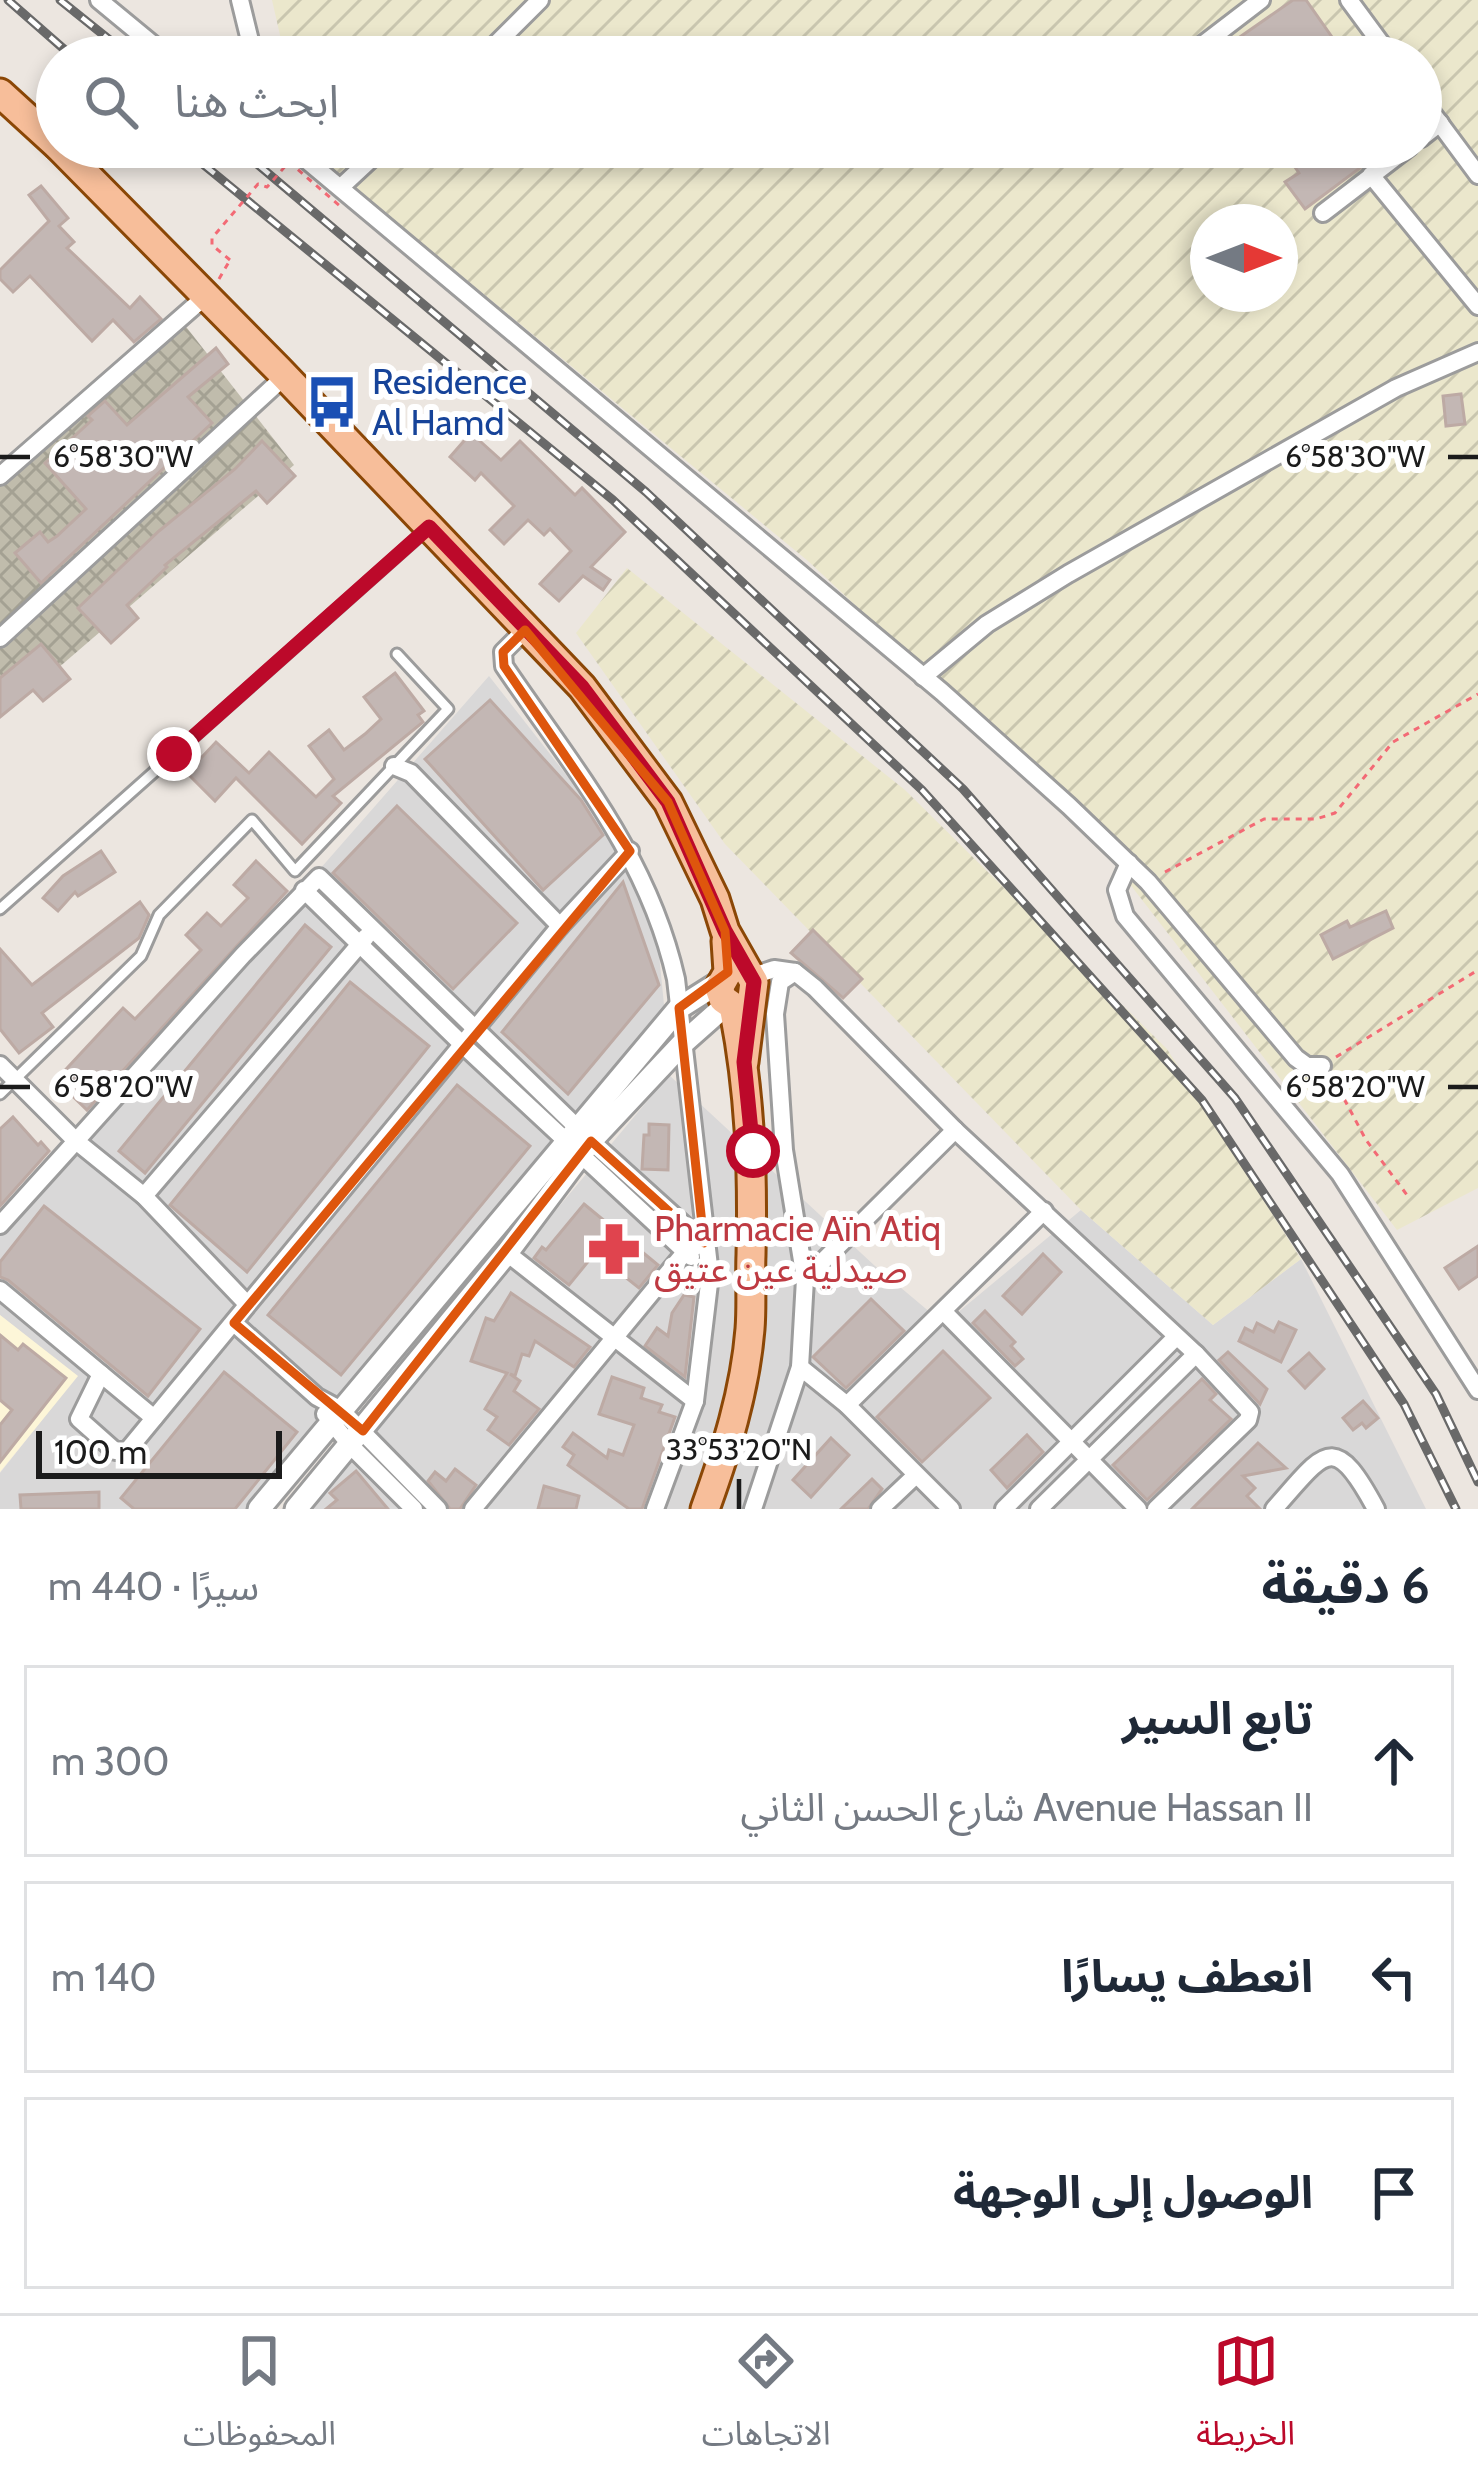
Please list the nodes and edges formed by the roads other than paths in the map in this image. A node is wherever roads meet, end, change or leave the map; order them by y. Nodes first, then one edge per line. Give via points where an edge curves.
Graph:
1 (99, 0) edge
2 (240, 0) edge
3 (540, 0) edge
4 (1349, 0) edge
5 (1252, 3) edge
6 (143, 36) edge
7 (249, 36) edge
8 (504, 36) edge
9 (1213, 36) edge
10 (1376, 36) edge
11 (0, 93) edge
12 (36, 126) edge
13 (1442, 126) edge
14 (80, 168) edge
15 (317, 168) edge
16 (361, 168) edge
17 (1381, 168) edge
18 (1478, 175) edge
19 (1371, 176) junction
20 (340, 187) junction
21 (1323, 213) dead end
22 (207, 295) junction
23 (1478, 306) edge
24 (1478, 352) edge
25 (285, 376) junction
26 (0, 476) edge
27 (429, 527) junction
28 (525, 630) junction
29 (0, 638) edge
30 (397, 654) dead end
31 (923, 676) junction
32 (394, 766) junction
33 (629, 851) junction
34 (1129, 863) junction
35 (304, 890) junction
36 (0, 910) edge
37 (560, 926) junction
38 (372, 927) junction
39 (360, 946) junction
40 (795, 972) junction
41 (736, 988) junction
42 (679, 1008) junction
43 (477, 1028) junction
44 (682, 1044) junction
45 (463, 1045) junction
46 (1322, 1066) road end
47 (4, 1080) edge
48 (955, 1130) junction
49 (76, 1141) junction
50 (579, 1141) junction
51 (144, 1196) junction
52 (1044, 1211) junction
53 (0, 1225) edge
54 (704, 1244) junction
55 (686, 1251) junction
56 (507, 1253) junction
57 (710, 1275) junction
58 (805, 1279) junction
59 (0, 1290) edge
60 (247, 1304) junction
61 (944, 1312) junction
62 (234, 1322) junction
63 (1176, 1336) junction
64 (613, 1340) junction
65 (1196, 1354) junction
66 (800, 1367) junction
67 (101, 1374) junction
68 (1478, 1390) edge
69 (695, 1402) junction
70 (847, 1405) junction
71 (335, 1416) junction
72 (154, 1418) junction
73 (357, 1438) junction
74 (1073, 1440) junction
75 (1089, 1459) junction
76 (916, 1474) junction
77 (259, 1509) edge
78 (296, 1509) edge
79 (414, 1509) edge
80 (438, 1509) edge
81 (473, 1509) edge
82 (655, 1509) edge
83 (705, 1509) edge
84 (753, 1509) edge
85 (880, 1509) edge
86 (951, 1509) edge
87 (1004, 1509) edge
88 (1039, 1509) edge
89 (1138, 1509) edge
90 (1156, 1509) edge
91 (1274, 1509) edge
92 (1376, 1509) edge

1 - 6 street
2 - 7 street
3 - 8 street
4 - 10 street
5 - 9 street
11 - 12 main road
13 - 18 street
14 - 22 main road
15 - 20 street
16 - 20 street
17 - 19 street
19 - 21 street
19 - 23 street
20 - 31 street
22 - 25 main road
22 - 26 street
24 - 31 street via 1396,388 1088,562 987,624
25 - 27 main road
25 - 29 street
27 - 28 main road
27 - 36 lane
28 - 33 street via 503,652 504,666
28 - 41 main road via 582,687 668,802 725,931
30 - 32 lane via 448,709
31 - 34 street
32 - 37 street via 411,773
32 - 47 lane via 295,871 252,820 159,915 141,956
33 - 37 street
33 - 42 street via 663,933
34 - 46 street via 1296,1058
34 - 68 street via 1117,890 1125,916 1340,1174
35 - 38 street via 320,878
35 - 39 street
35 - 49 street
37 - 43 street
38 - 39 street
38 - 43 street
39 - 45 street
39 - 51 street
40 - 41 street via 774,969
40 - 48 street
40 - 58 street via 780,982 775,1014 784,1150
41 - 42 street
41 - 44 street
41 - 83 main road via 753,1151 750,1333 736,1413
42 - 44 street
42 - 50 street
43 - 45 street
43 - 50 street
44 - 50 street
44 - 54 street
45 - 50 street
45 - 60 street
47 - 49 street
48 - 52 street
48 - 58 street
49 - 51 street
49 - 53 street
50 - 54 street
50 - 55 street
50 - 56 street
50 - 71 street
51 - 60 street
52 - 61 street
52 - 63 street
54 - 55 street
54 - 57 street
55 - 57 street
55 - 64 street
56 - 64 street
56 - 73 street
57 - 69 street
58 - 66 street
59 - 67 street
60 - 62 street
61 - 70 street
61 - 74 street
62 - 71 street
62 - 72 street
63 - 65 street
63 - 74 street
64 - 69 street
64 - 81 street
65 - 75 street
65 - 90 street via 1251,1416
66 - 70 street
66 - 84 street
67 - 72 street
67 - 72 street via 80,1413 82,1425 120,1452
69 - 82 street
70 - 76 street
71 - 73 street
71 - 77 street
73 - 78 street
73 - 79 street
73 - 80 street
74 - 75 street
74 - 87 street
75 - 88 street
75 - 89 street
76 - 85 street
76 - 86 street
91 - 92 street via 1324,1456 1350,1464

